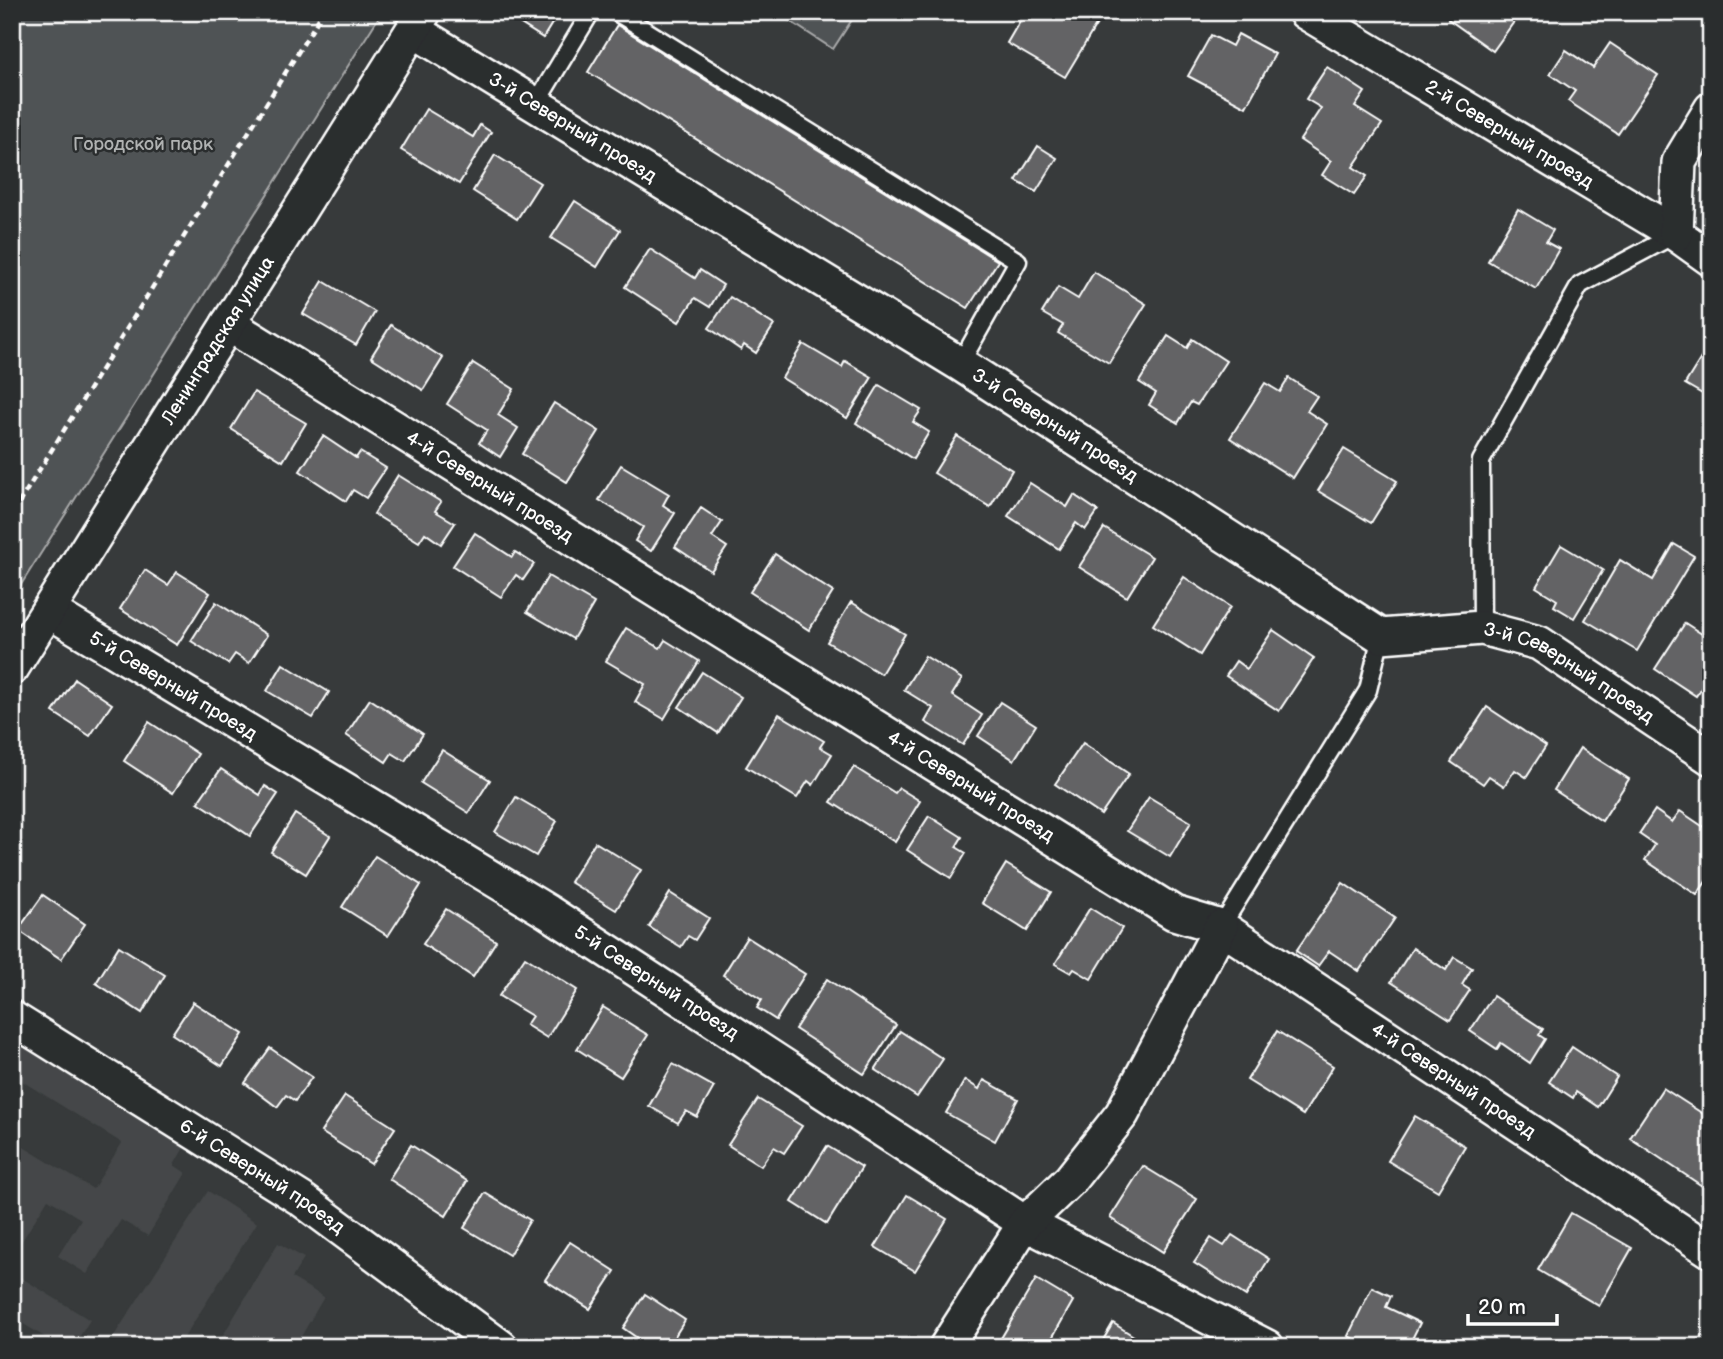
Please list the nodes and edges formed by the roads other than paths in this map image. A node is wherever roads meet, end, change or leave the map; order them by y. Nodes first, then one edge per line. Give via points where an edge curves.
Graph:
1 (592, 12) edge
2 (616, 12) edge
3 (1305, 12) edge
4 (418, 21) edge
5 (535, 105) junction
6 (1711, 109) edge
7 (1676, 234) junction
8 (1711, 258) edge
9 (228, 324) junction
10 (960, 364) junction
11 (49, 611) junction
12 (1482, 628) junction
13 (1381, 636) junction
14 (12, 668) edge
15 (1711, 758) edge
16 (1221, 927) junction
17 (12, 1018) edge
18 (1025, 1223) junction
19 (1711, 1251) edge
20 (501, 1347) edge
21 (946, 1347) edge
22 (1267, 1347) edge

1 - 5 lane
2 - 10 lane via 1018,261
3 - 7 street, 2-й Северный проезд
4 - 5 street, 3-й Северный проезд
4 - 9 street, Ленинградская улица
5 - 10 street, 3-й Северный проезд
6 - 7 street via 1679,162
7 - 8 street, 2-й Северный проезд
7 - 12 lane via 1580,285 1481,461
9 - 11 street, Ленинградская улица
9 - 16 street, 4-й Северный проезд via 1174,913
10 - 13 street, 3-й Северный проезд
11 - 14 street, Ленинградская улица
11 - 18 street, 5-й Северный проезд via 548,912
12 - 13 street, 3-й Северный проезд
12 - 15 street, 3-й Северный проезд via 1539,643
13 - 16 lane via 1368,690
16 - 18 street via 1122,1114 1070,1180
16 - 19 street, 4-й Северный проезд
17 - 20 street, 6-й Северный проезд via 302,1199
18 - 21 street
18 - 22 street, 5-й Северный проезд

